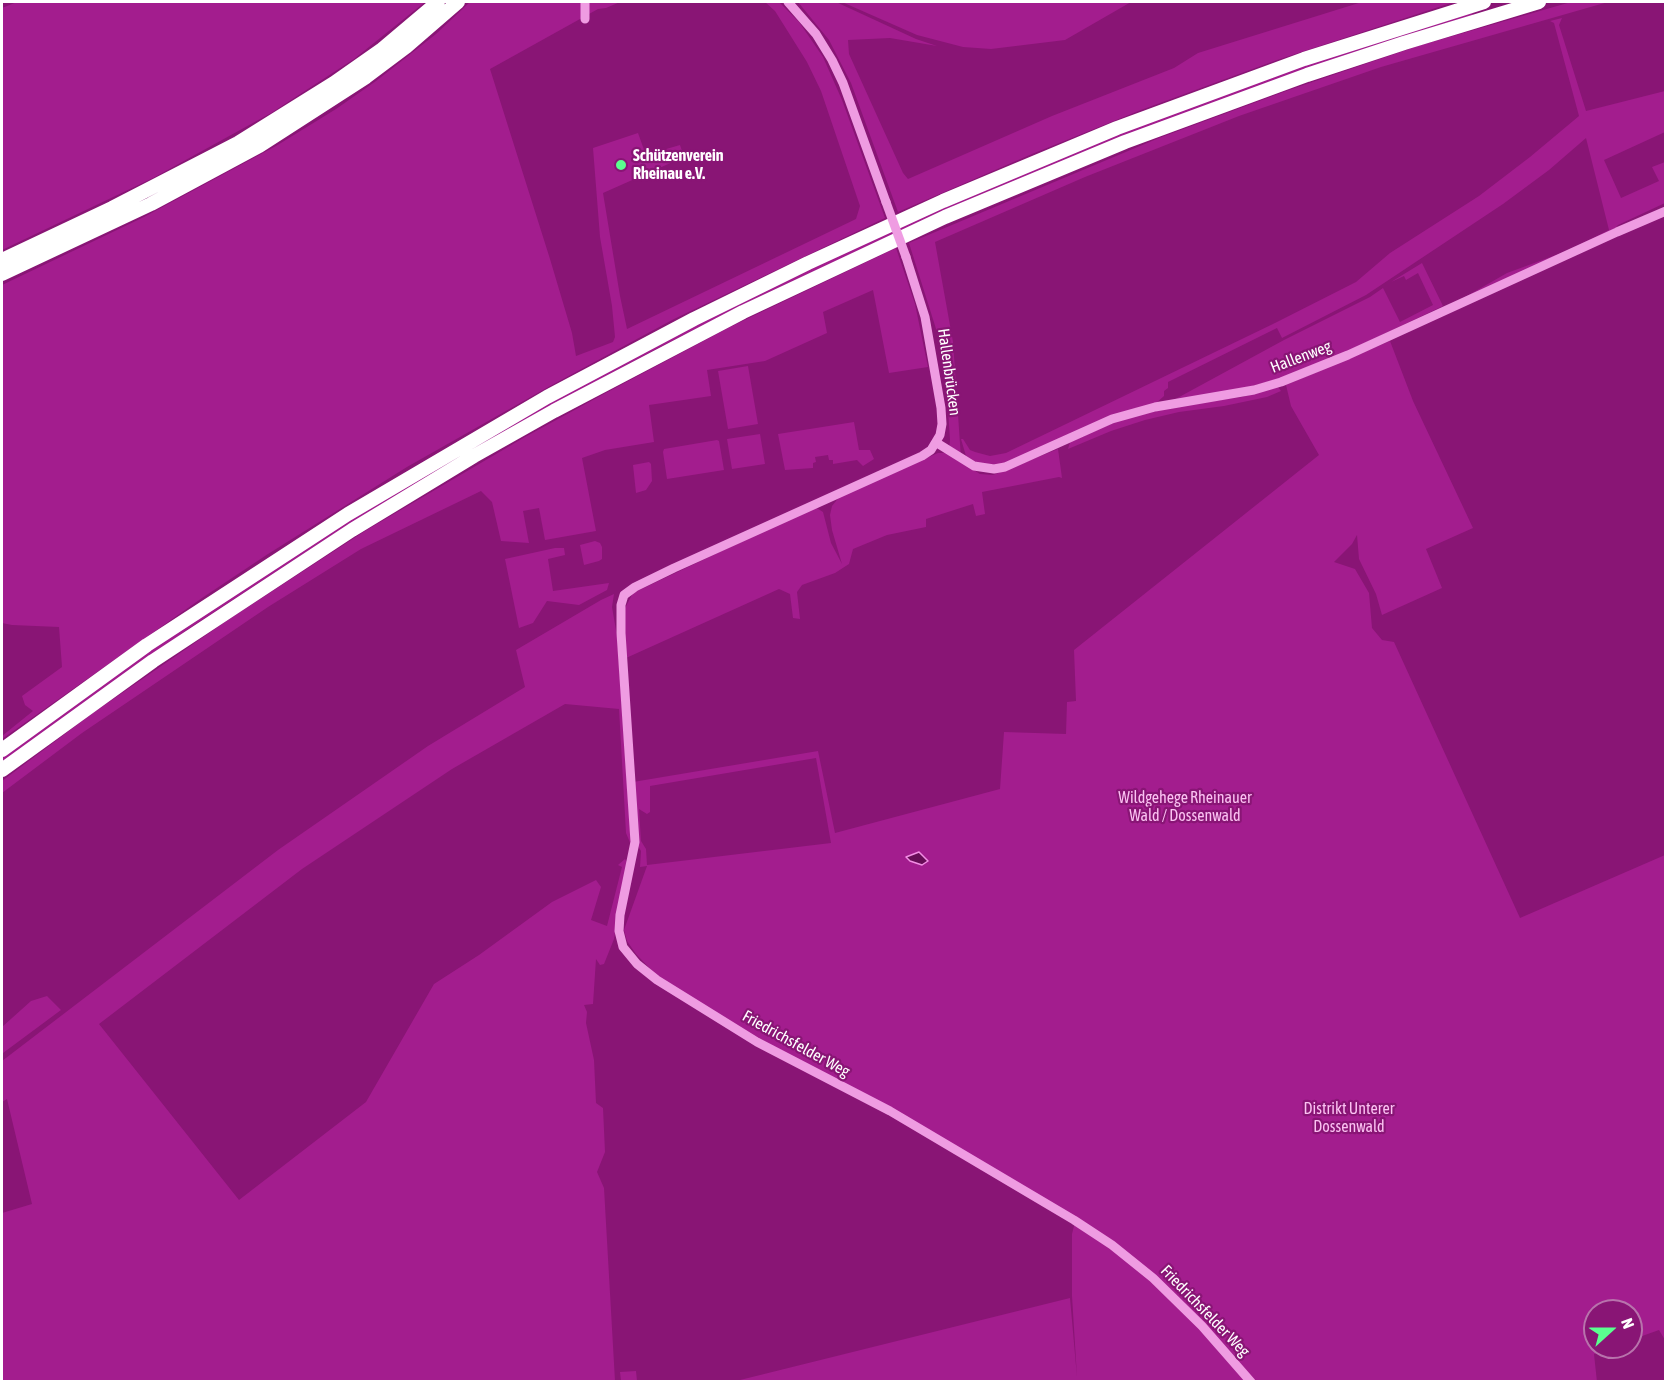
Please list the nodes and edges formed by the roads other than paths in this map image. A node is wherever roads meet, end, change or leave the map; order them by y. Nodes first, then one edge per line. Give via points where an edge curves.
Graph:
1 (438, 2) edge
2 (458, 2) edge
3 (585, 2) edge
4 (788, 2) edge
5 (1484, 2) edge
6 (1539, 2) edge
7 (585, 19) dead end
8 (1665, 211) edge
9 (2, 260) edge
10 (2, 274) edge
11 (937, 443) junction
12 (2, 750) edge
13 (2, 770) edge
14 (1251, 1382) edge

1 - 9 highway via 381,50 238,143
2 - 10 highway via 366,77 259,146 143,208
3 - 7 street
4 - 11 street, Hallenbrücken, bridge via 816,34 843,83 906,257 932,348 942,424
5 - 12 highway via 1304,59 1117,128 943,201 713,309 527,408 348,514 200,609
6 - 13 highway via 1307,75 1125,142 945,217 743,312 554,411 352,530 153,661
8 - 11 street, Hallenweg via 1281,382 1112,419 994,470 974,466
11 - 14 street, Friedrichsfelder Weg via 922,456 624,595 621,633 634,842 620,915 623,947 657,980 757,1042 890,1111 1112,1245 1202,1326

